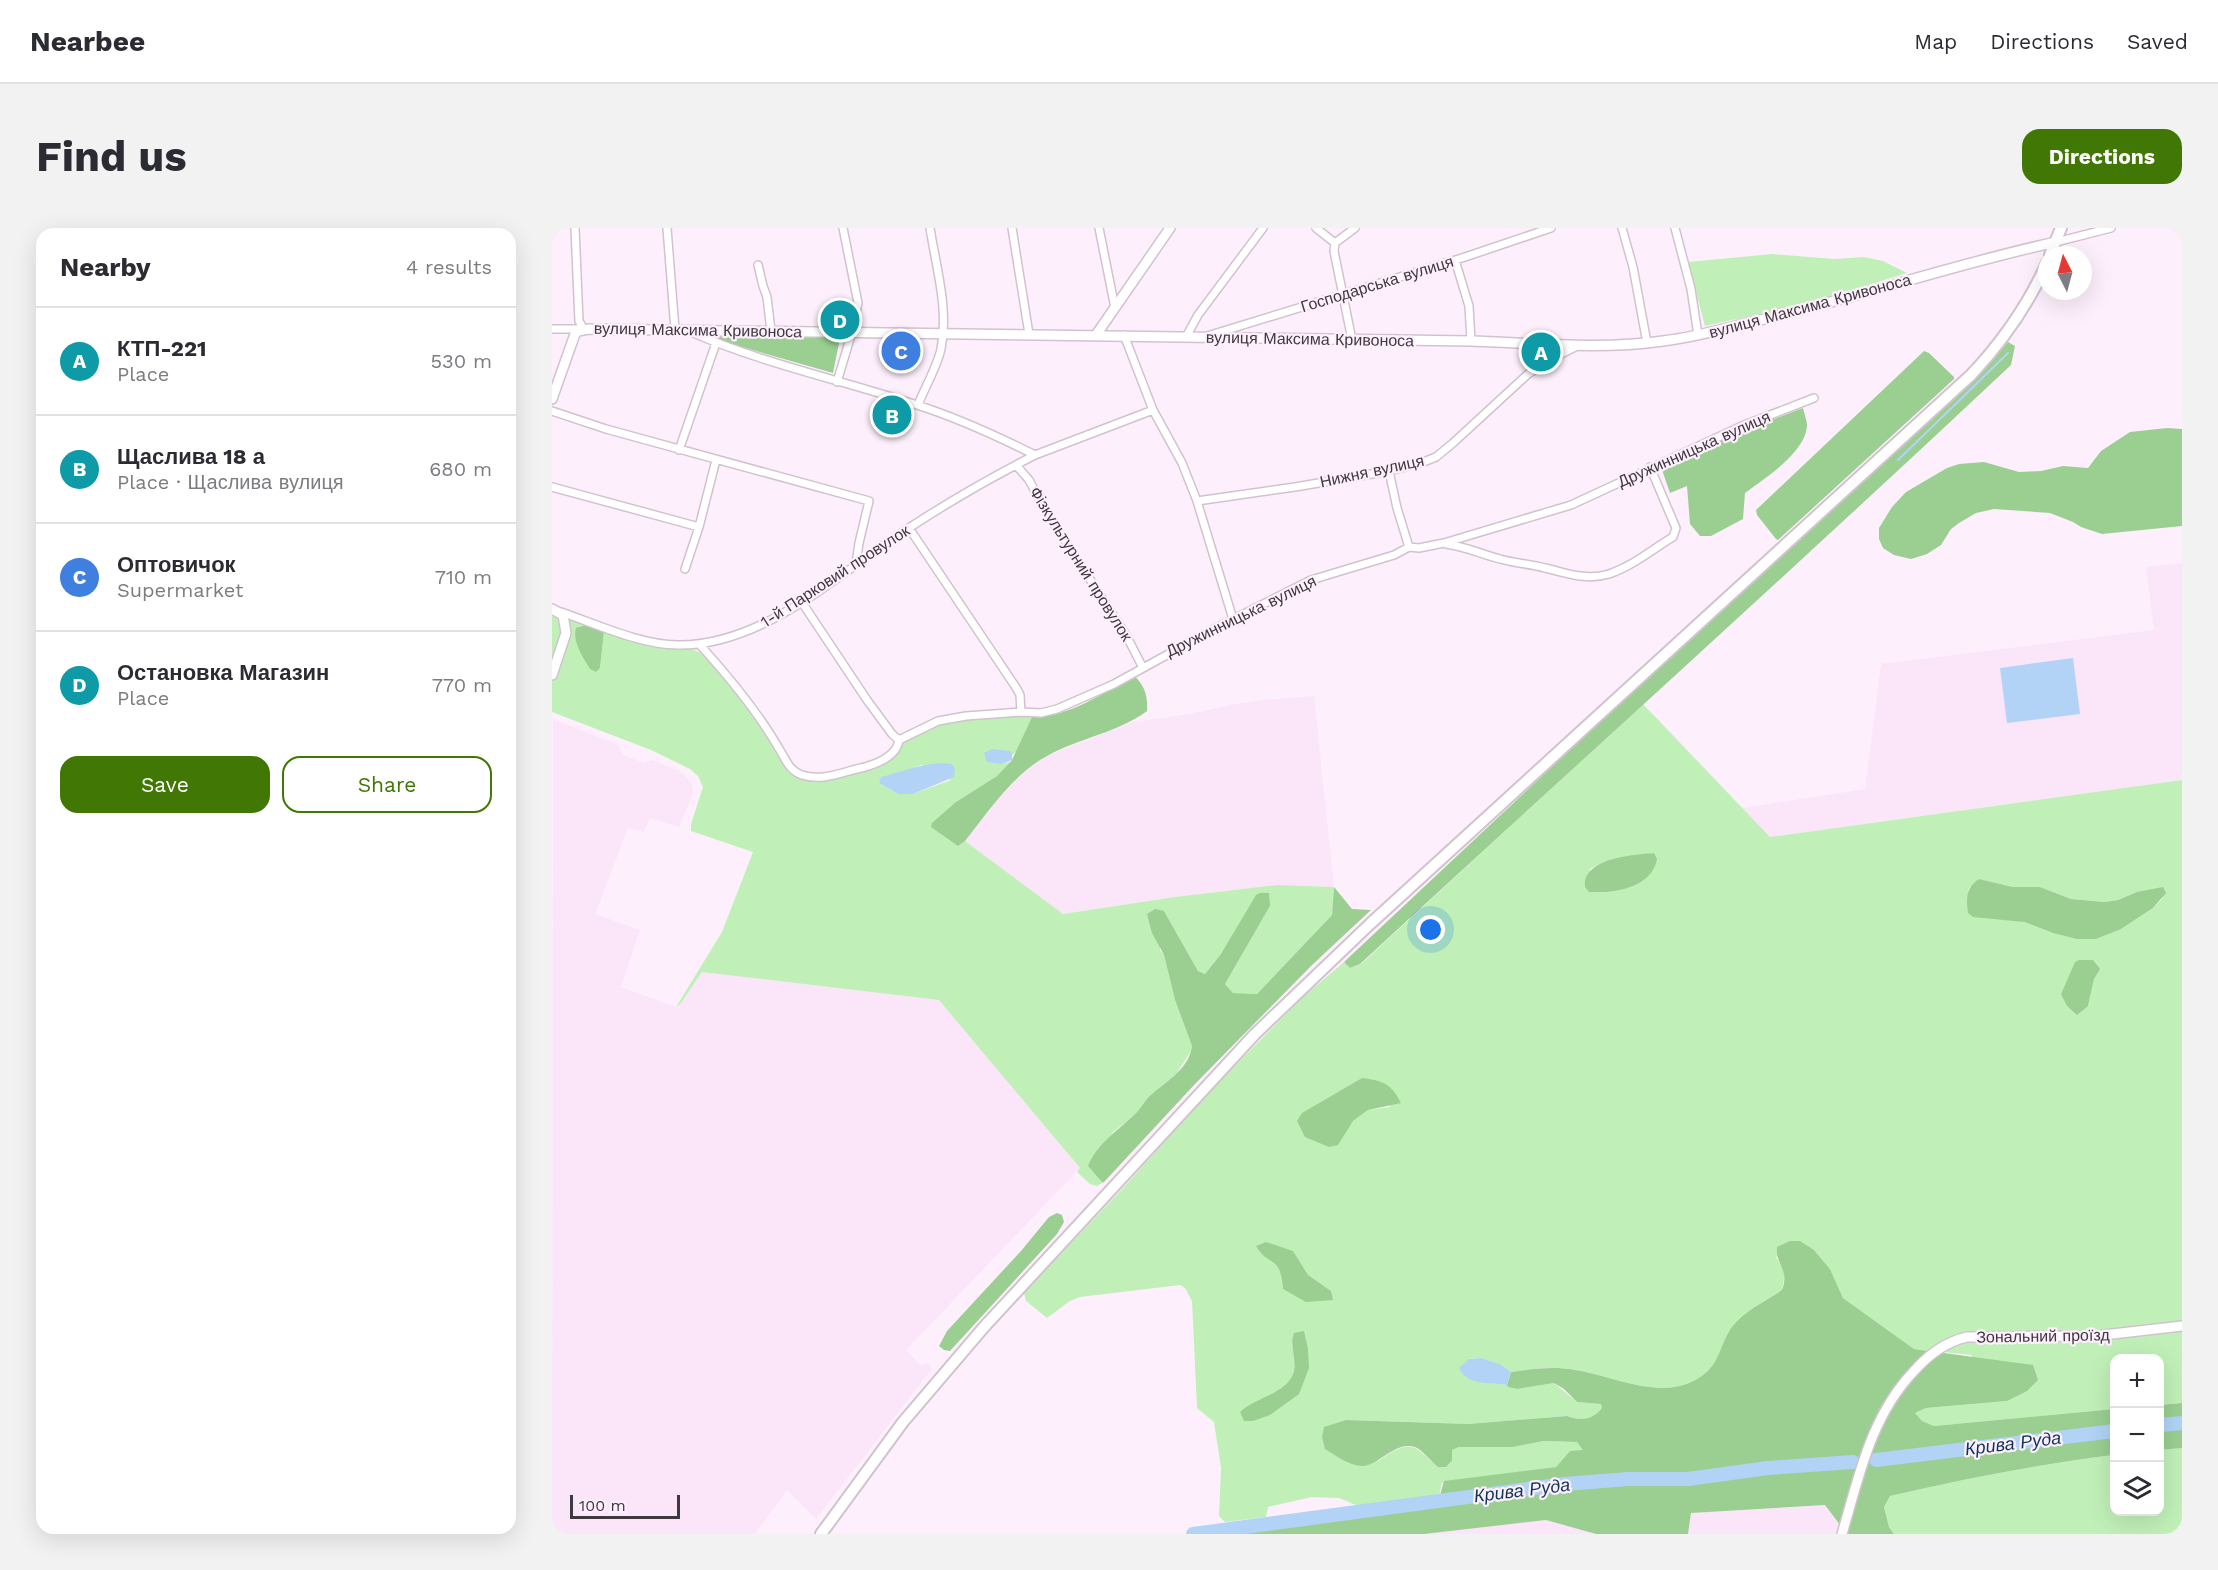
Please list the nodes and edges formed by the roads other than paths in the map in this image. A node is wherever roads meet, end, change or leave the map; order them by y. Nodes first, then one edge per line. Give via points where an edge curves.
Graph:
1 (575, 228) edge
2 (667, 228) edge
3 (843, 228) edge
4 (930, 228) edge
5 (1012, 228) edge
6 (1099, 228) edge
7 (1170, 228) edge
8 (1263, 228) edge
9 (1316, 228) edge
10 (1355, 228) edge
11 (1551, 228) edge
12 (1622, 228) edge
13 (1675, 228) edge
14 (2061, 228) edge
15 (2111, 228) edge
16 (1335, 243) junction
17 (2056, 243) junction
18 (2054, 246) edge
19 (1455, 260) junction
20 (758, 265) dead end
21 (2038, 279) edge
22 (1344, 294) junction
23 (1114, 308) junction
24 (552, 329) edge
25 (584, 330) junction
26 (675, 330) junction
27 (686, 330) junction
28 (771, 331) junction
29 (852, 332) junction
30 (943, 333) junction
31 (1029, 334) junction
32 (1096, 335) junction
33 (1124, 335) junction
34 (1698, 335) junction
35 (1186, 337) junction
36 (1201, 337) junction
37 (1353, 340) junction
38 (1471, 341) junction
39 (716, 343) junction
40 (1647, 343) junction
41 (1581, 345) junction
42 (837, 382) junction
43 (1814, 398) dead end
44 (552, 399) edge
45 (918, 405) junction
46 (1153, 410) junction
47 (552, 411) edge
48 (679, 450) junction
49 (1035, 455) junction
50 (716, 460) junction
51 (1016, 465) junction
52 (1650, 468) junction
53 (1389, 471) junction
54 (552, 487) edge
55 (1197, 501) junction
56 (699, 527) junction
57 (909, 528) junction
58 (1444, 543) junction
59 (1409, 546) junction
60 (856, 564) junction
61 (685, 569) dead end
62 (801, 601) junction
63 (555, 610) edge
64 (1233, 620) junction
65 (700, 645) junction
66 (1142, 666) junction
67 (552, 675) edge
68 (1021, 712) junction
69 (899, 740) junction
70 (2182, 1326) edge
71 (820, 1534) edge
72 (1842, 1534) edge

1 - 25 street via 579,321
2 - 26 street
3 - 29 street via 857,296
4 - 30 street via 944,314
5 - 31 street
6 - 23 street
7 - 23 street
8 - 35 street
9 - 16 street
10 - 16 street
11 - 19 street, Господарська вулиця
12 - 40 street
13 - 34 street
14 - 17 main road
15 - 17 street
16 - 22 street
17 - 18 main road
17 - 34 street, вулиця Максима Кривоноса
19 - 22 street, Господарська вулиця
19 - 38 street via 1469,306
20 - 28 street
21 - 71 main road via 2019,316 1971,375 1378,916 1255,1034 942,1375
22 - 36 street, Господарська вулиця
22 - 37 street
23 - 32 street
24 - 25 street, вулиця Максима Кривоноса
25 - 26 street, вулиця Максима Кривоноса
25 - 44 street via 575,334
26 - 27 street, вулиця Максима Кривоноса
27 - 28 street, вулиця Максима Кривоноса
27 - 39 street
28 - 29 street, вулиця Максима Кривоноса
29 - 30 street, вулиця Максима Кривоноса
29 - 42 street
30 - 31 street, вулиця Максима Кривоноса
30 - 45 street via 940,351
31 - 32 street, вулиця Максима Кривоноса
32 - 33 street, вулиця Максима Кривоноса
33 - 35 street, вулиця Максима Кривоноса
33 - 46 street
34 - 40 street, вулиця Максима Кривоноса
35 - 36 street, вулиця Максима Кривоноса
36 - 37 street, вулиця Максима Кривоноса
37 - 38 street, вулиця Максима Кривоноса
38 - 41 street, вулиця Максима Кривоноса
39 - 42 street
39 - 48 street
40 - 41 street, вулиця Максима Кривоноса
41 - 53 street, Нижня вулиця via 1528,374 1436,456
42 - 45 street
43 - 52 street, Дружинницька вулиця
45 - 49 street via 980,428
46 - 49 street, 1-й Парковий провулок
46 - 55 street via 1182,463
47 - 48 street
48 - 50 street
49 - 51 street, 1-й Парковий провулок
50 - 56 street
50 - 60 street via 870,501
51 - 57 street, 1-й Парковий провулок
51 - 66 street, Фізкультурний провулок via 1029,480
52 - 58 street, Дружинницька вулиця via 1571,505
52 - 58 street via 1676,533 1632,565 1607,575 1569,576
53 - 55 street, Нижня вулиця
53 - 59 street
54 - 56 street
55 - 64 street
56 - 61 street
57 - 60 street, 1-й Парковий провулок
57 - 68 street via 1017,689
58 - 59 street, Дружинницька вулиця
59 - 64 street, Дружинницька вулиця via 1394,555 1311,580
60 - 62 street, 1-й Парковий провулок
62 - 65 street, 1-й Парковий провулок via 747,633
62 - 69 street via 867,700
63 - 65 street, 1-й Парковий провулок via 655,642
63 - 67 street via 565,621 567,633
64 - 66 street, Дружинницька вулиця
65 - 69 street, Дружинницька вулиця via 746,699 790,769 799,775 830,776 878,763 896,750
66 - 68 street, Дружинницька вулиця via 1057,709
68 - 69 street, Дружинницька вулиця via 938,721
70 - 72 street, Зональний проїзд via 2095,1336 1967,1337 1938,1349 1901,1384 1878,1420

